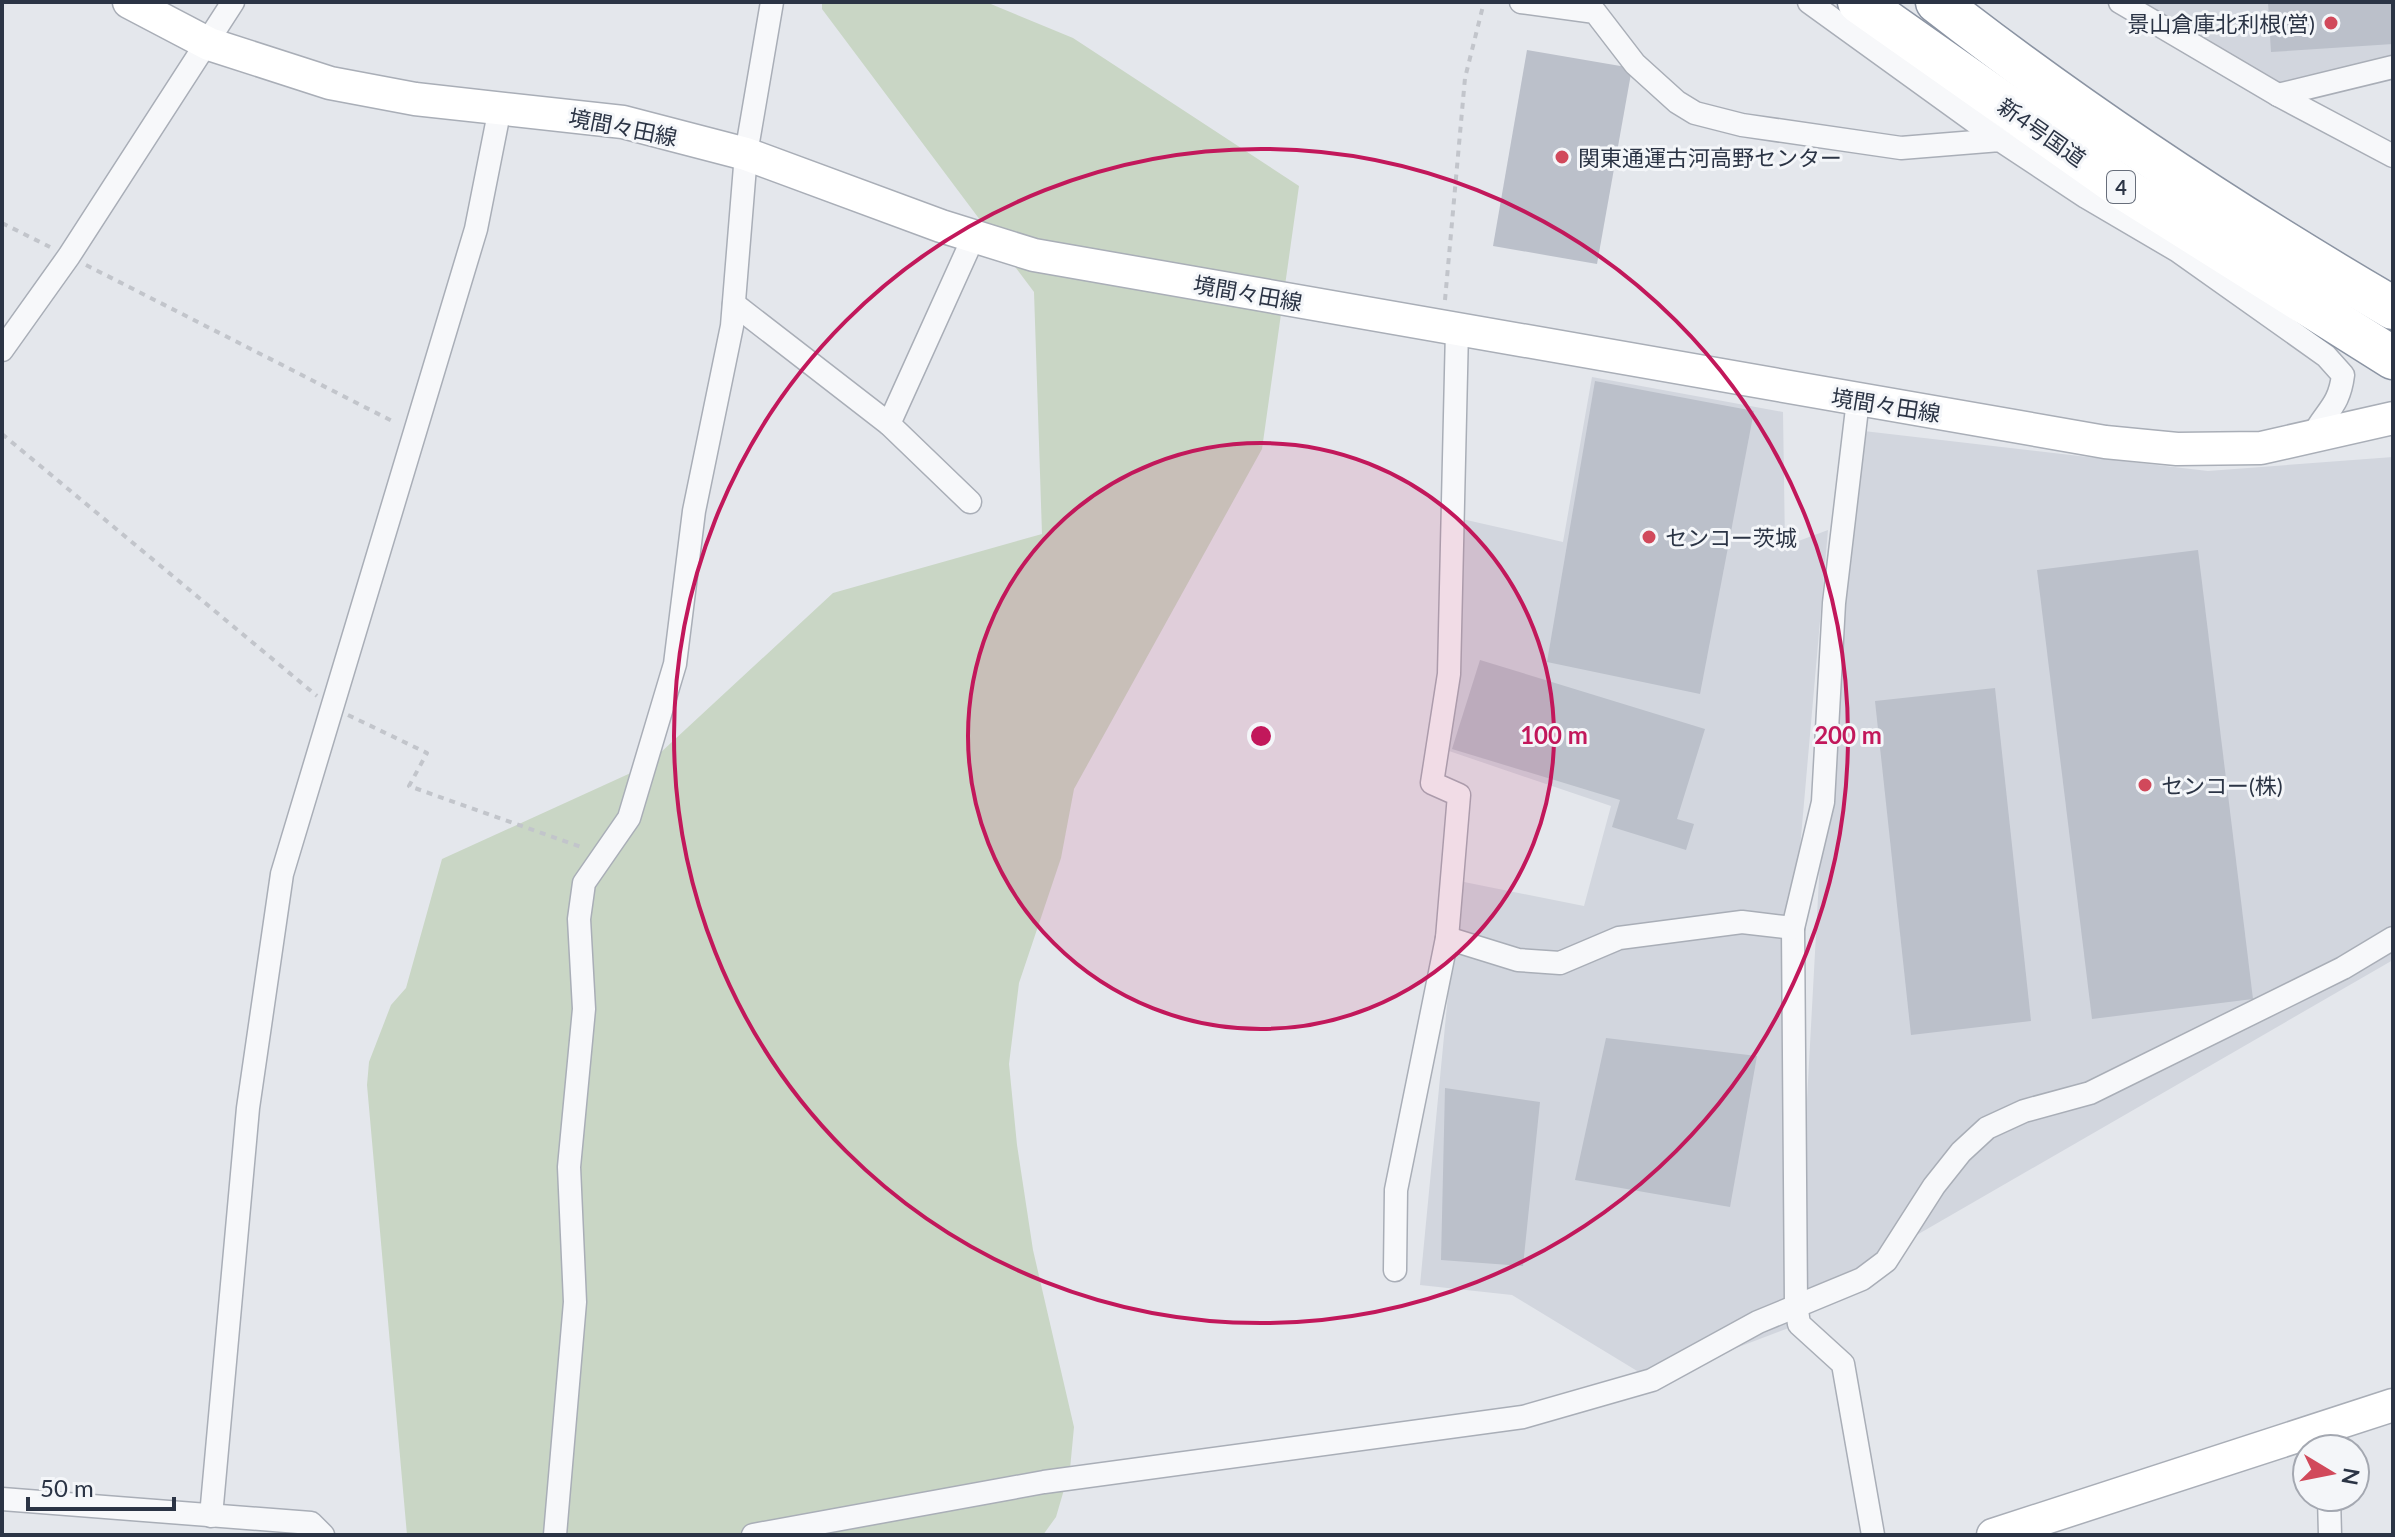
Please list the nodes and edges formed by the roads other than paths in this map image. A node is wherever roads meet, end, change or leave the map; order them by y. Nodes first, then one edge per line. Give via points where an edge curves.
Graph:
1 (129, 2) edge
2 (233, 2) edge
3 (772, 2) edge
4 (1521, 2) edge
5 (1809, 2) edge
6 (1859, 2) edge
7 (1937, 2) edge
8 (2120, 2) edge
9 (209, 44) junction
10 (2393, 67) edge
11 (2278, 95) junction
12 (500, 108) junction
13 (2000, 140) junction
14 (746, 154) junction
15 (2393, 156) edge
16 (974, 236) junction
17 (734, 304) junction
18 (2393, 308) edge
19 (1450, 329) junction
20 (2, 350) edge
21 (2393, 358) edge
22 (1858, 400) junction
23 (2393, 418) edge
24 (889, 424) junction
25 (2312, 437) junction
26 (970, 502) dead end
27 (1793, 928) junction
28 (1447, 938) junction
29 (2393, 938) edge
30 (1395, 1270) dead end
31 (1796, 1304) junction
32 (2393, 1405) edge
33 (2336, 1433) edge
34 (2291, 1448) edge
35 (2, 1499) edge
36 (2329, 1513) edge
37 (211, 1516) junction
38 (323, 1535) edge
39 (555, 1535) edge
40 (753, 1535) edge
41 (1873, 1535) edge
42 (1993, 1535) edge
43 (2330, 1535) edge

1 - 9 main road, 境間々田線
2 - 9 street
3 - 14 street
4 - 13 street via 1595,12 1635,64 1695,113 1901,148
5 - 13 street
6 - 21 highway, 新4号国道 / 4 via 2126,190
7 - 18 highway, 新4号国道 / 4 via 2217,202
8 - 11 street
9 - 12 main road, 境間々田線 via 330,83
9 - 20 street
10 - 11 street
11 - 15 street
12 - 14 main road, 境間々田線 via 623,122
12 - 37 street via 476,229 282,874 259,1015
13 - 25 street via 2178,251 2326,356 2343,375 2340,400 2322,417
14 - 16 main road, 境間々田線
14 - 17 street
16 - 19 main road, 境間々田線 via 1034,255
16 - 24 street
17 - 24 street
17 - 39 street via 694,511 675,664 629,818 584,883 579,919 584,1009 569,1167 575,1302
19 - 22 main road, 境間々田線
19 - 28 street via 1449,674 1432,783 1459,795
22 - 25 main road, 境間々田線 via 2105,442 2177,449 2261,448
22 - 27 street via 1834,603 1823,802
23 - 25 main road, 境間々田線
24 - 26 street
27 - 28 street via 1742,922 1619,938 1560,963 1518,960
27 - 31 street
28 - 30 street via 1396,1190
29 - 31 street via 2090,1093 2024,1111 1987,1128 1934,1186 1886,1261 1862,1279
31 - 40 street via 1652,1380 1523,1417 1044,1482
31 - 41 street via 1799,1324 1843,1364
32 - 33 main road
34 - 42 main road
35 - 37 street
36 - 43 street
37 - 38 street via 311,1523

